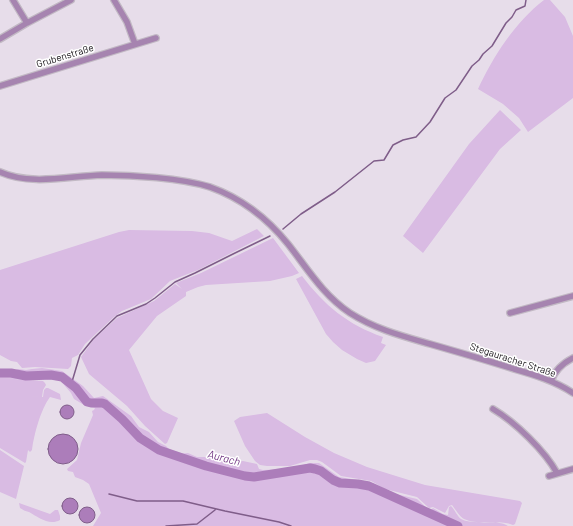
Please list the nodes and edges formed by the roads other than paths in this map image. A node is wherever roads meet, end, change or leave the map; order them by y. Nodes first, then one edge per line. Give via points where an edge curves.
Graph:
1 (13, 0) edge
2 (71, 0) edge
3 (114, 0) edge
4 (27, 23) junction
5 (156, 38) dead end
6 (0, 39) edge
7 (135, 44) junction
8 (0, 86) edge
9 (0, 172) edge
10 (573, 296) edge
11 (510, 313) dead end
12 (573, 358) edge
13 (551, 380) junction
14 (573, 393) edge
15 (493, 409) dead end
16 (573, 469) edge
17 (557, 473) junction
18 (549, 476) dead end

1 - 4 street
2 - 4 street
3 - 7 street
4 - 6 street
5 - 7 street, Grubenstraße
7 - 8 street, Grubenstraße
9 - 13 street, Stegauracher Straße via 35,180 129,176 183,181 224,193 245,204 269,223 322,289 349,312 388,332
10 - 11 street
12 - 13 street via 557,370
13 - 14 street, Stegauracher Straße
15 - 17 street via 529,438
16 - 17 street
17 - 18 street

